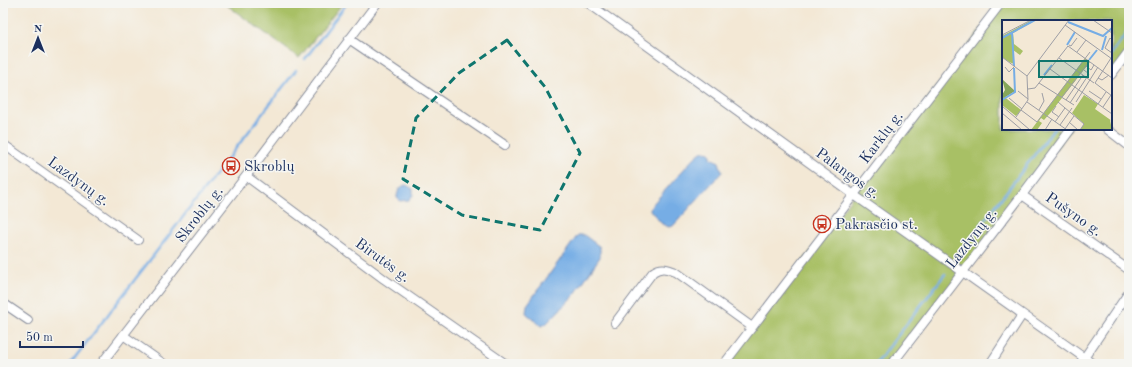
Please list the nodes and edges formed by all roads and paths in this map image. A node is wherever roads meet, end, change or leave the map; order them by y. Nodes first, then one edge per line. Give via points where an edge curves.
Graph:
1 (377, 3) edge
2 (588, 3) edge
3 (1001, 3) edge
4 (349, 39) junction
5 (1129, 51) edge
6 (1112, 75) edge
7 (1070, 130) edge
8 (1108, 130) edge
9 (3, 144) edge
10 (505, 145) dead end
11 (1129, 146) edge
12 (246, 176) junction
13 (854, 195) junction
14 (1022, 195) junction
15 (138, 240) dead end
16 (1129, 270) edge
17 (962, 272) junction
18 (1129, 292) edge
19 (3, 303) edge
20 (1022, 315) junction
21 (28, 320) dead end
22 (615, 323) dead end
23 (752, 327) junction
24 (123, 335) junction
25 (1082, 361) edge
26 (101, 364) edge
27 (164, 364) edge
28 (506, 364) edge
29 (724, 364) edge
30 (892, 364) edge
31 (990, 364) edge
32 (1093, 364) edge

1 - 4 street, Skroblų g.
2 - 13 street, Palangos g.
3 - 13 street, Karklų g.
4 - 10 street
4 - 12 street, Skroblų g.
5 - 6 street
7 - 14 street, Lazdynų g.
8 - 11 street
9 - 15 street, Lazdynų g.
12 - 24 street, Skroblų g.
12 - 28 street, Birutės g. via 384,279
13 - 17 street, Palangos g.
13 - 23 street, Karklų g.
14 - 16 street, Pušyno g.
14 - 17 street, Lazdynų g.
17 - 20 street, Palangos g.
17 - 30 street, Lazdynų g.
18 - 25 street
19 - 21 street
20 - 25 street, Palangos g.
20 - 31 street
22 - 23 street via 653,272 663,268 676,272
23 - 29 street, Karklų g.
24 - 26 street, Skroblų g.
24 - 27 street
25 - 32 street, Palangos g.

